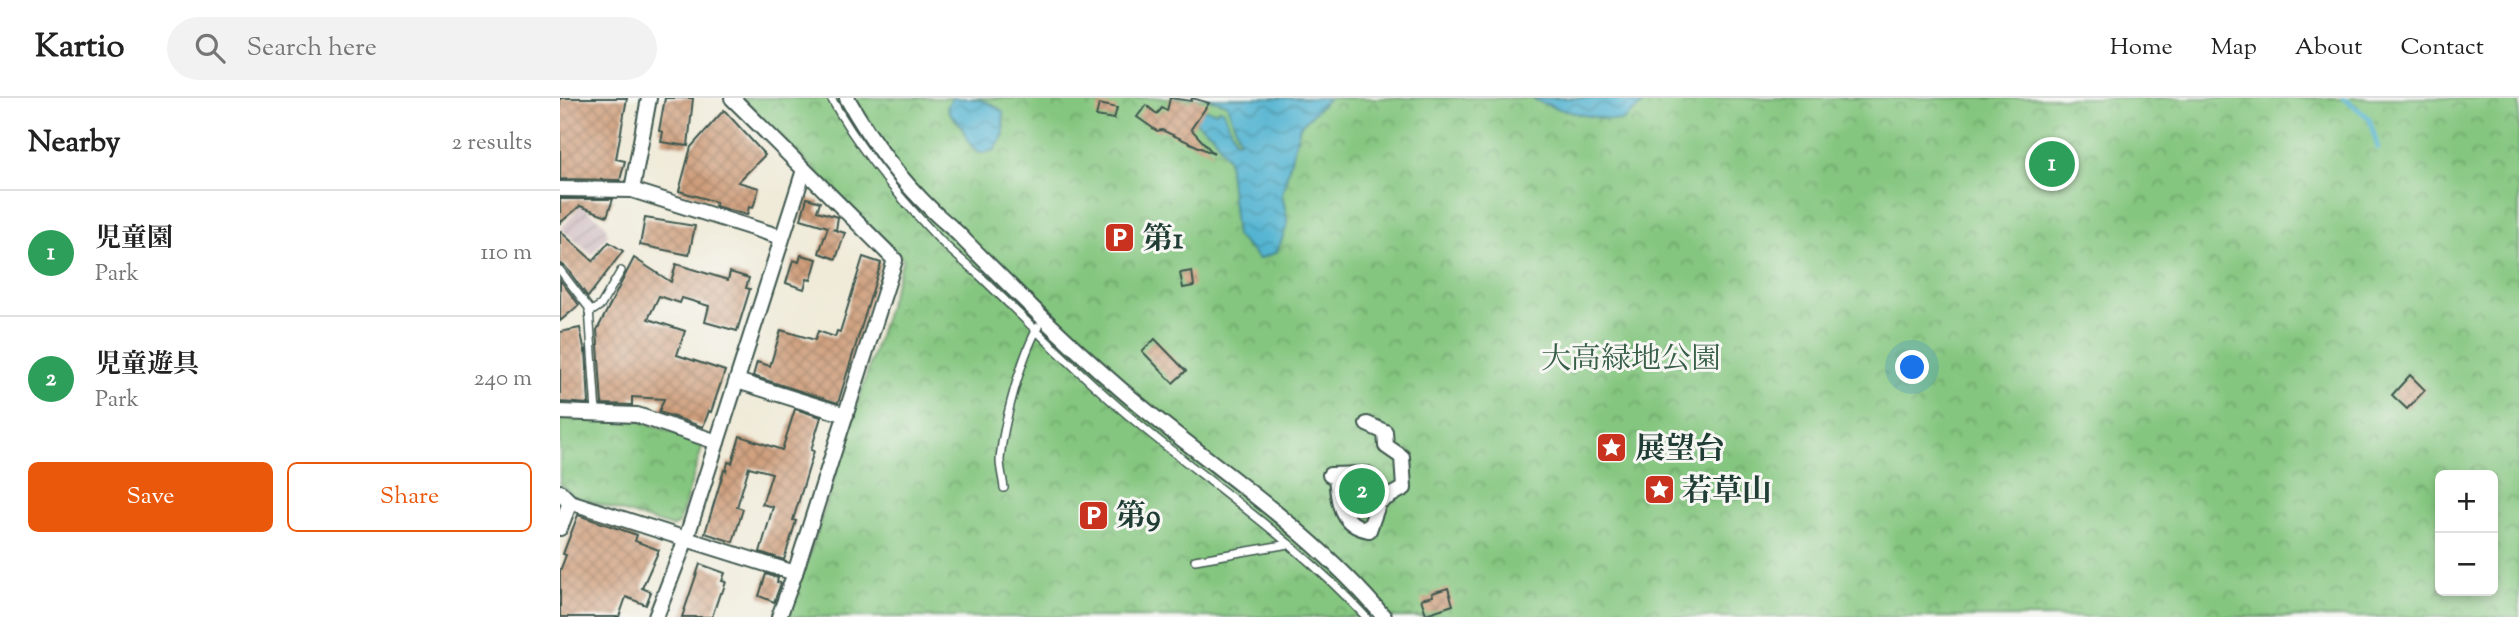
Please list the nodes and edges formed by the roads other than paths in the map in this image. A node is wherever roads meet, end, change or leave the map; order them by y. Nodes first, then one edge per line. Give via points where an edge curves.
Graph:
1 (649, 98) edge
2 (732, 98) edge
3 (831, 98) edge
4 (848, 98) edge
5 (804, 170) junction
6 (560, 189) edge
7 (632, 190) junction
8 (781, 237) junction
9 (972, 244) junction
10 (960, 258) junction
11 (560, 270) edge
12 (621, 271) dead end
13 (589, 313) junction
14 (1041, 320) junction
15 (737, 381) junction
16 (560, 412) edge
17 (596, 414) junction
18 (846, 415) junction
19 (1367, 424) dead end
20 (717, 442) junction
21 (1367, 474) dead end
22 (1004, 488) dead end
23 (565, 497) edge
24 (560, 528) edge
25 (686, 539) junction
26 (1289, 544) junction
27 (1195, 560) dead end
28 (795, 573) junction
29 (656, 617) edge
30 (779, 617) edge
31 (1366, 617) edge
32 (1384, 617) edge

1 - 7 street
2 - 5 street
3 - 10 lane via 883,176
4 - 9 street via 892,165 933,211
5 - 8 street
5 - 18 street via 895,260
6 - 7 street
7 - 8 street
8 - 15 street
9 - 10 lane
9 - 14 street
10 - 14 lane
11 - 13 lane
12 - 13 lane via 601,305
13 - 17 lane
14 - 22 lane via 1027,346 1006,427 1000,463
14 - 26 lane via 1136,422
14 - 32 street via 1290,525
15 - 18 street
15 - 20 street
16 - 17 street
17 - 20 street via 637,415
18 - 28 street
19 - 21 street via 1385,432 1385,446 1402,457 1404,488 1379,502 1369,530 1357,528 1347,518 1338,504 1332,475
20 - 25 street
23 - 24 street
23 - 25 street
25 - 28 street
25 - 29 street
26 - 27 lane
26 - 31 lane
28 - 30 street

